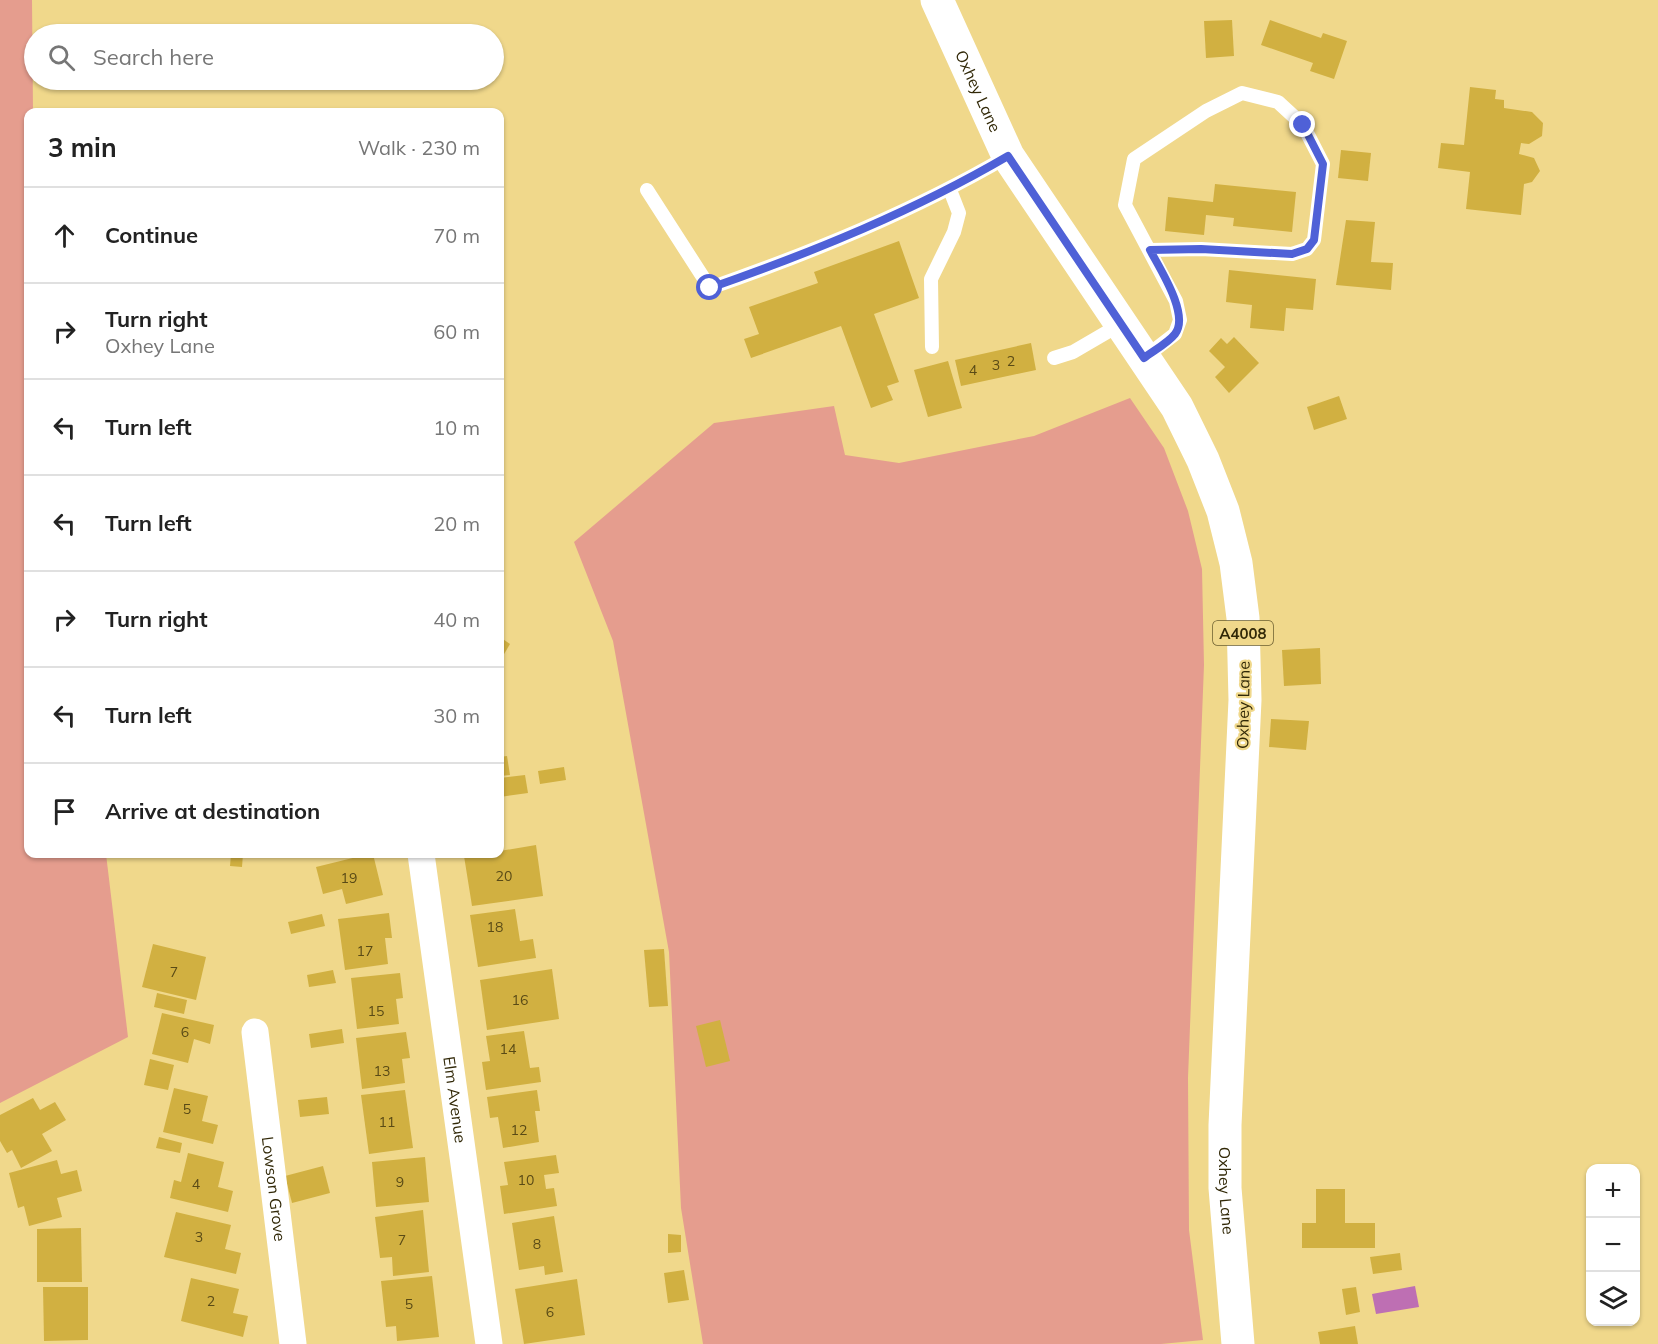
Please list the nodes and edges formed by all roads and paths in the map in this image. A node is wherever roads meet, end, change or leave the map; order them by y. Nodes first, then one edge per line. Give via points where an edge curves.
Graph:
1 (937, 0) edge
2 (1008, 156) junction
3 (647, 190) dead end
4 (950, 190) junction
5 (1150, 250) junction
6 (1121, 324) junction
7 (932, 347) dead end
8 (1054, 358) dead end
9 (1144, 358) junction
10 (422, 858) edge
11 (255, 1032) dead end
12 (293, 1344) edge
13 (489, 1344) edge
14 (1238, 1344) edge

1 - 2 main road, Oxhey Lane / A4008
2 - 4 lane
2 - 6 main road, Oxhey Lane / A4008
3 - 4 lane via 710,288 797,257
4 - 7 lane via 959,213 931,279
5 - 5 lane via 1125,205 1134,159 1206,111 1242,93 1278,102 1303,125 1323,164 1314,240 1307,249 1292,254
5 - 9 lane via 1176,301 1180,320 1175,334
6 - 8 lane via 1073,352
6 - 9 main road, Oxhey Lane / A4008
9 - 14 main road, Oxhey Lane / A4008 via 1177,407 1203,460 1226,521 1243,618 1245,700 1225,1125 1225,1188
10 - 13 street, Elm Avenue
11 - 12 street, Lowson Grove

